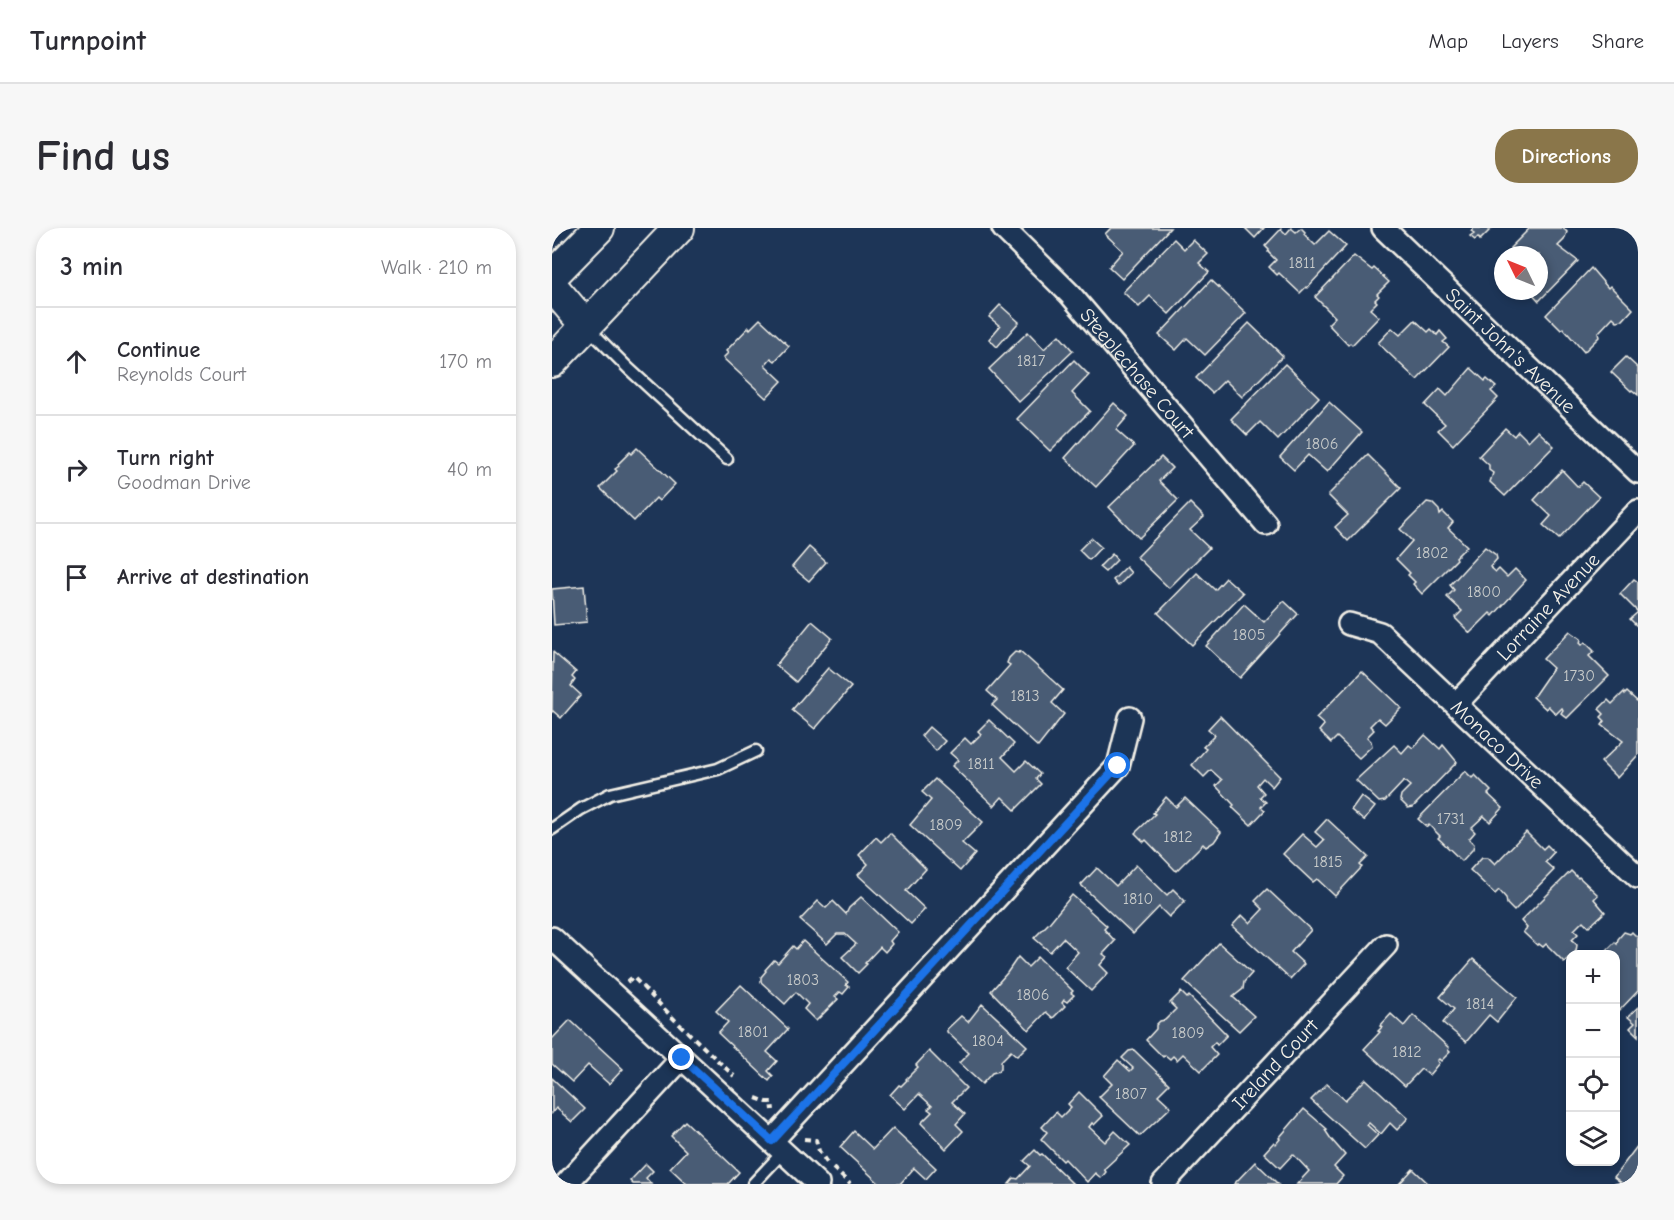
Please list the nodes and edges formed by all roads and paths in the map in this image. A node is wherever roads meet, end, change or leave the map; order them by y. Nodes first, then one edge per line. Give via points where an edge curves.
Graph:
1 (599, 228) edge
2 (679, 228) edge
3 (1003, 228) edge
4 (1383, 228) edge
5 (552, 276) edge
6 (552, 286) edge
7 (586, 326) junction
8 (552, 362) edge
9 (727, 459) dead end
10 (1638, 472) edge
11 (1638, 511) edge
12 (1266, 524) dead end
13 (1349, 624) dead end
14 (1456, 704) junction
15 (1130, 718) dead end
16 (756, 751) dead end
17 (552, 829) edge
18 (1638, 877) edge
19 (552, 938) edge
20 (1386, 945) dead end
21 (613, 994) junction
22 (682, 1058) junction
23 (740, 1082) dead end
24 (749, 1090) dead end
25 (773, 1110) dead end
26 (804, 1139) dead end
27 (777, 1147) junction
28 (566, 1184) edge
29 (753, 1184) edge
30 (818, 1184) edge
31 (850, 1184) edge
32 (1163, 1184) edge

1 - 5 main road
2 - 7 main road
3 - 12 street, Steeplechase Court via 1070,294
4 - 10 street, Saint John's Avenue
6 - 7 main road
7 - 8 main road
7 - 9 lane
11 - 14 street, Lorraine Avenue
13 - 14 street, Monaco Drive via 1380,633
14 - 18 street, Monaco Drive
15 - 27 street via 1118,766
16 - 17 lane via 718,769 610,794
19 - 21 street
20 - 32 street, Ireland Court
21 - 22 street
21 - 23 path via 633,977
22 - 27 street
22 - 28 street
24 - 25 path via 757,1099 772,1102
26 - 31 path via 816,1140 826,1162
27 - 29 lane
27 - 30 street

